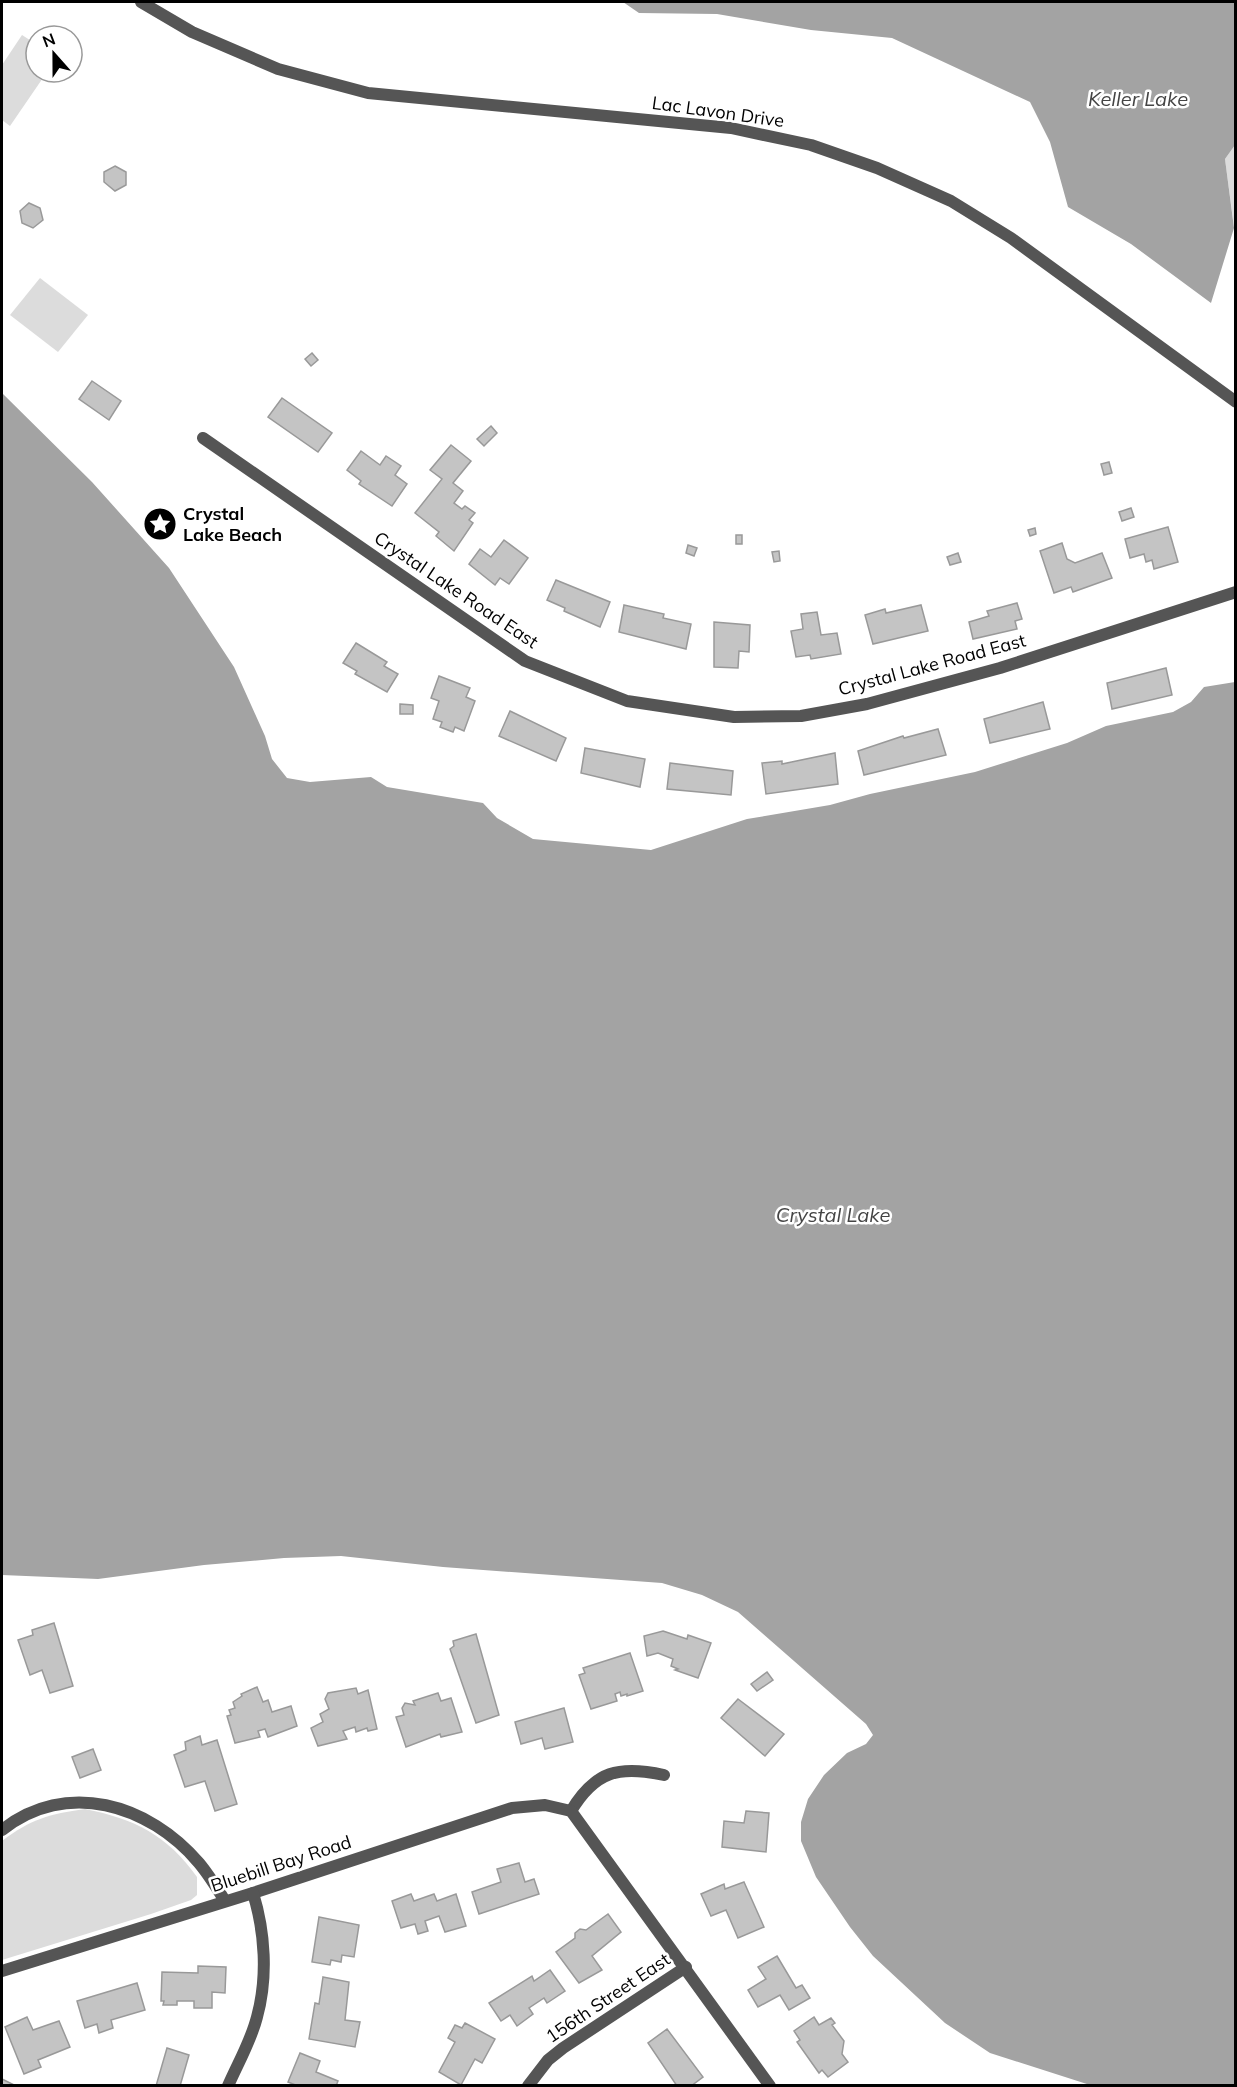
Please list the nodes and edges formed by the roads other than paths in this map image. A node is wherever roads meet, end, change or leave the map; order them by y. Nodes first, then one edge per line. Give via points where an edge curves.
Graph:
1 (141, 2) edge
2 (1236, 402) edge
3 (202, 438) dead end
4 (1236, 592) edge
5 (664, 1775) dead end
6 (572, 1812) junction
7 (2, 1830) edge
8 (253, 1893) junction
9 (225, 1901) junction
10 (686, 1967) junction
11 (2, 1971) edge
12 (228, 2085) edge
13 (528, 2085) edge
14 (770, 2085) edge

1 - 2 street, Lac Lavon Drive via 192,32 278,69 368,93 731,128 811,145 877,168 951,201 1011,238
3 - 4 street, Crystal Lake Road East via 525,660 627,702 734,717 801,716 867,704 1000,668
5 - 6 street via 639,1769 594,1781
6 - 8 street, Bluebill Bay Road via 553,1806 512,1808
6 - 10 street
7 - 9 street via 32,1813 60,1804 95,1803 123,1808 172,1837 198,1862
8 - 9 street, Bluebill Bay Road
8 - 12 street via 263,1944 260,2002 252,2033
9 - 11 street, Bluebill Bay Road
10 - 13 street, 156th Street East via 563,2048
10 - 14 street

